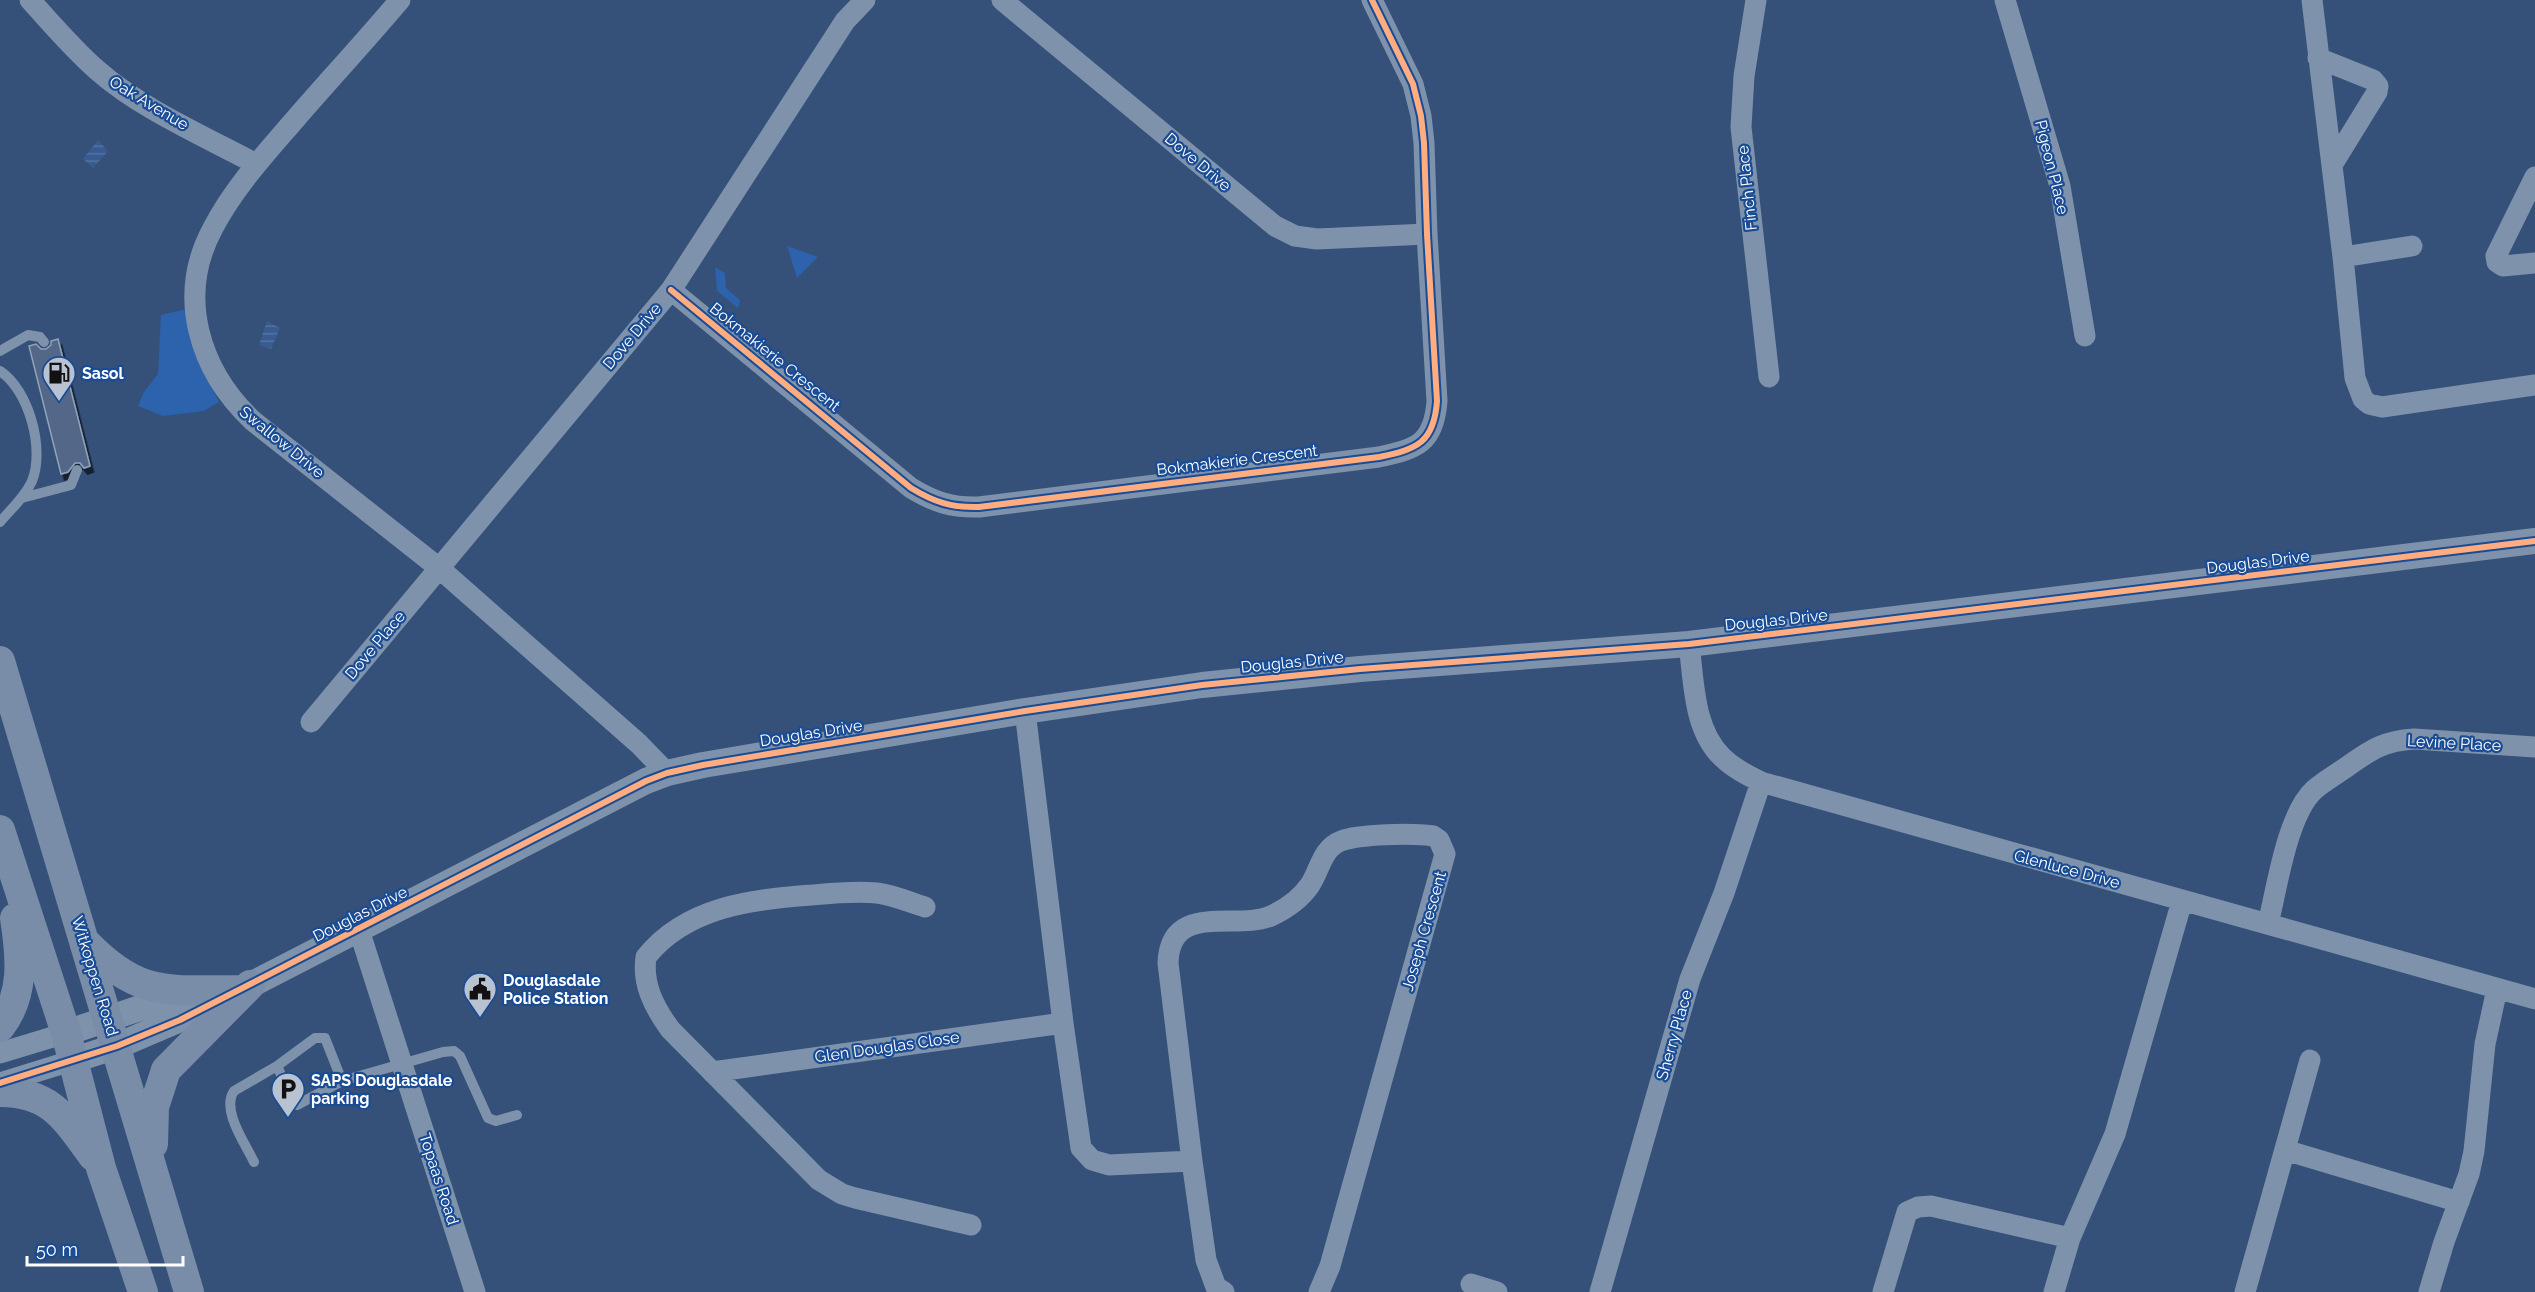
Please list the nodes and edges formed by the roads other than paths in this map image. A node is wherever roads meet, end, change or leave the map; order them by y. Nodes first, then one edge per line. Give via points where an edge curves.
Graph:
1 (30, 0) edge
2 (400, 0) edge
3 (865, 0) edge
4 (1002, 0) edge
5 (1372, 0) edge
6 (1756, 0) edge
7 (2005, 0) edge
8 (2312, 0) edge
9 (2318, 58) junction
10 (256, 164) junction
11 (2332, 165) junction
12 (2535, 177) edge
13 (1427, 234) junction
14 (2412, 246) dead end
15 (2343, 256) junction
16 (2535, 263) edge
17 (671, 290) junction
18 (2085, 336) dead end
19 (44, 342) dead end
20 (0, 351) edge
21 (0, 371) edge
22 (1769, 377) dead end
23 (2535, 385) edge
24 (77, 470) dead end
25 (22, 498) junction
26 (0, 522) edge
27 (2535, 541) edge
28 (439, 567) junction
29 (1689, 644) junction
30 (0, 660) edge
31 (1024, 711) junction
32 (311, 722) dead end
33 (2535, 747) edge
34 (667, 773) junction
35 (1761, 782) junction
36 (1, 834) edge
37 (2182, 901) junction
38 (925, 907) dead end
39 (2268, 924) junction
40 (359, 930) junction
41 (85, 942) junction
42 (2497, 989) junction
43 (239, 990) junction
44 (2535, 999) edge
45 (1063, 1023) junction
46 (0, 1027) edge
47 (112, 1033) junction
48 (70, 1047) junction
49 (0, 1053) edge
50 (2310, 1060) dead end
51 (402, 1064) junction
52 (277, 1066) junction
53 (712, 1072) junction
54 (342, 1081) junction
55 (0, 1083) edge
56 (0, 1092) edge
57 (517, 1115) dead end
58 (2285, 1150) junction
59 (1192, 1161) junction
60 (254, 1162) dead end
61 (101, 1168) junction
62 (156, 1182) junction
63 (2459, 1202) junction
64 (971, 1225) dead end
65 (2070, 1238) junction
66 (1471, 1284) dead end
67 (142, 1292) edge
68 (189, 1292) edge
69 (475, 1292) edge
70 (1224, 1292) edge
71 (1319, 1292) edge
72 (1497, 1292) edge
73 (1600, 1292) edge
74 (1883, 1292) edge
75 (2054, 1292) edge
76 (2245, 1292) edge
77 (2429, 1292) edge

1 - 10 street, Oak Avenue via 76,50 119,87
2 - 10 street, Swallow Drive
3 - 17 street, Dove Drive via 845,21
4 - 13 street, Dove Drive via 1285,232 1317,239
5 - 13 street, Bokmakierie Crescent via 1413,84 1425,153
6 - 22 street, Finch Place via 1744,76 1741,127
7 - 18 street, Pigeon Place via 2060,186
8 - 9 street
9 - 11 street
9 - 11 street via 2373,80 2378,86
10 - 28 street, Swallow Drive via 213,228 199,266 195,304 206,358 232,401 253,421
11 - 15 street
12 - 16 street via 2496,256 2503,266
13 - 17 street, Bokmakierie Crescent via 1437,401 1432,430 1419,445 1379,457 979,507 941,504 911,488
14 - 15 street
15 - 23 street via 2355,378 2368,404 2382,407
17 - 28 street, Dove Drive
19 - 20 lane via 28,335
21 - 25 lane via 25,400 36,446 32,481
24 - 25 lane via 71,485
25 - 26 lane
27 - 29 street, Douglas Drive
28 - 32 street, Dove Place
28 - 34 street, Swallow Drive
29 - 31 street, Douglas Drive via 1281,676
29 - 35 street, Glenluce Drive via 1704,729 1722,757
30 - 41 main road, Witkoppen Road
31 - 34 street, Douglas Drive
31 - 45 street
33 - 39 street, Levine Place via 2414,739 2396,740 2369,751 2314,790 2304,802 2290,833
34 - 40 street, Douglas Drive
35 - 37 street, Glenluce Drive
35 - 73 street, Sherry Place via 1690,979
36 - 46 main road via 20,968 15,1003
36 - 48 main road
37 - 39 street, Glenluce Drive
37 - 65 street via 2115,1134
38 - 53 street via 878,893 794,896 738,903 695,918 671,933 646,957 647,989 670,1029
39 - 42 street, Glenluce Drive
40 - 43 street, Douglas Drive
40 - 51 street, Topaas Road
41 - 43 main road via 105,962 146,985 168,990
41 - 47 main road, Witkoppen Road
42 - 44 street, Glenluce Drive
42 - 63 street via 2485,1044 2474,1151
43 - 47 street, Douglas Drive via 168,1000
43 - 62 main road via 166,1070 154,1107
45 - 53 street, Glen Douglas Close
45 - 59 street via 1081,1148 1086,1155 1099,1164 1109,1165
47 - 48 street, Douglas Drive
47 - 62 main road, Witkoppen Road
48 - 49 street
48 - 55 street
48 - 61 main road
50 - 58 street
51 - 54 lane
51 - 57 lane via 442,1052 457,1052 488,1118
51 - 69 street, Topaas Road
52 - 54 lane via 297,1105
52 - 54 lane via 322,1037
52 - 60 lane via 234,1090 231,1096 230,1108
53 - 64 street via 828,1186 865,1201
56 - 61 main road via 19,1092 48,1104 63,1117
58 - 63 street
58 - 76 street
59 - 70 street, Joseph Crescent via 1206,1260 1216,1287
59 - 71 street, Joseph Crescent via 1168,963 1173,938 1207,921 1273,915 1300,897 1329,849 1343,840 1425,835 1439,840 1445,854 1330,1266
61 - 67 main road
62 - 68 main road, Witkoppen Road
63 - 77 street
65 - 74 street via 1931,1206 1918,1207 1907,1212
65 - 75 street
66 - 72 street

